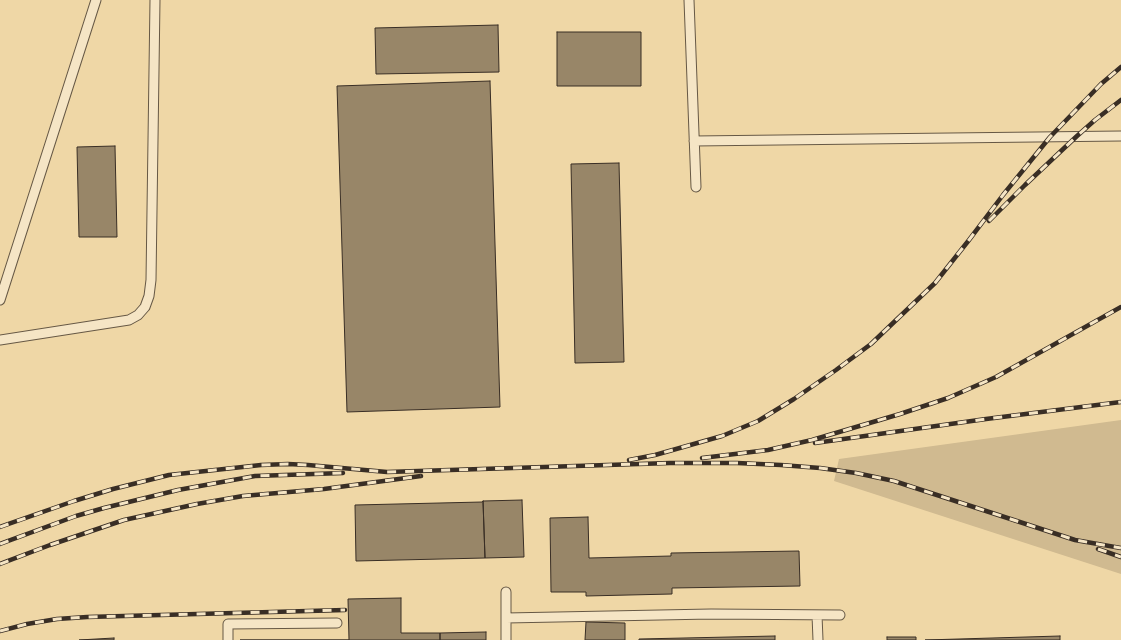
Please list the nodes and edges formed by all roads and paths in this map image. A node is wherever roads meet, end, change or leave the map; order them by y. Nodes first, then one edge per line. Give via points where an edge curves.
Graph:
1 (96, 0) edge
2 (155, 0) edge
3 (689, 0) edge
4 (1121, 136) edge
5 (694, 141) junction
6 (696, 187) dead end
7 (0, 300) edge
8 (0, 340) edge
9 (506, 592) dead end
10 (817, 615) junction
11 (840, 615) dead end
12 (506, 618) junction
13 (337, 623) dead end
14 (228, 640) edge
15 (506, 640) edge
16 (818, 640) edge

1 - 7 lane
2 - 8 lane via 151,280 145,306 138,315 129,320
3 - 5 lane
4 - 5 lane
5 - 6 lane
9 - 12 lane
10 - 11 lane
10 - 12 lane via 711,614
10 - 16 lane
12 - 15 lane
13 - 14 lane via 228,624

